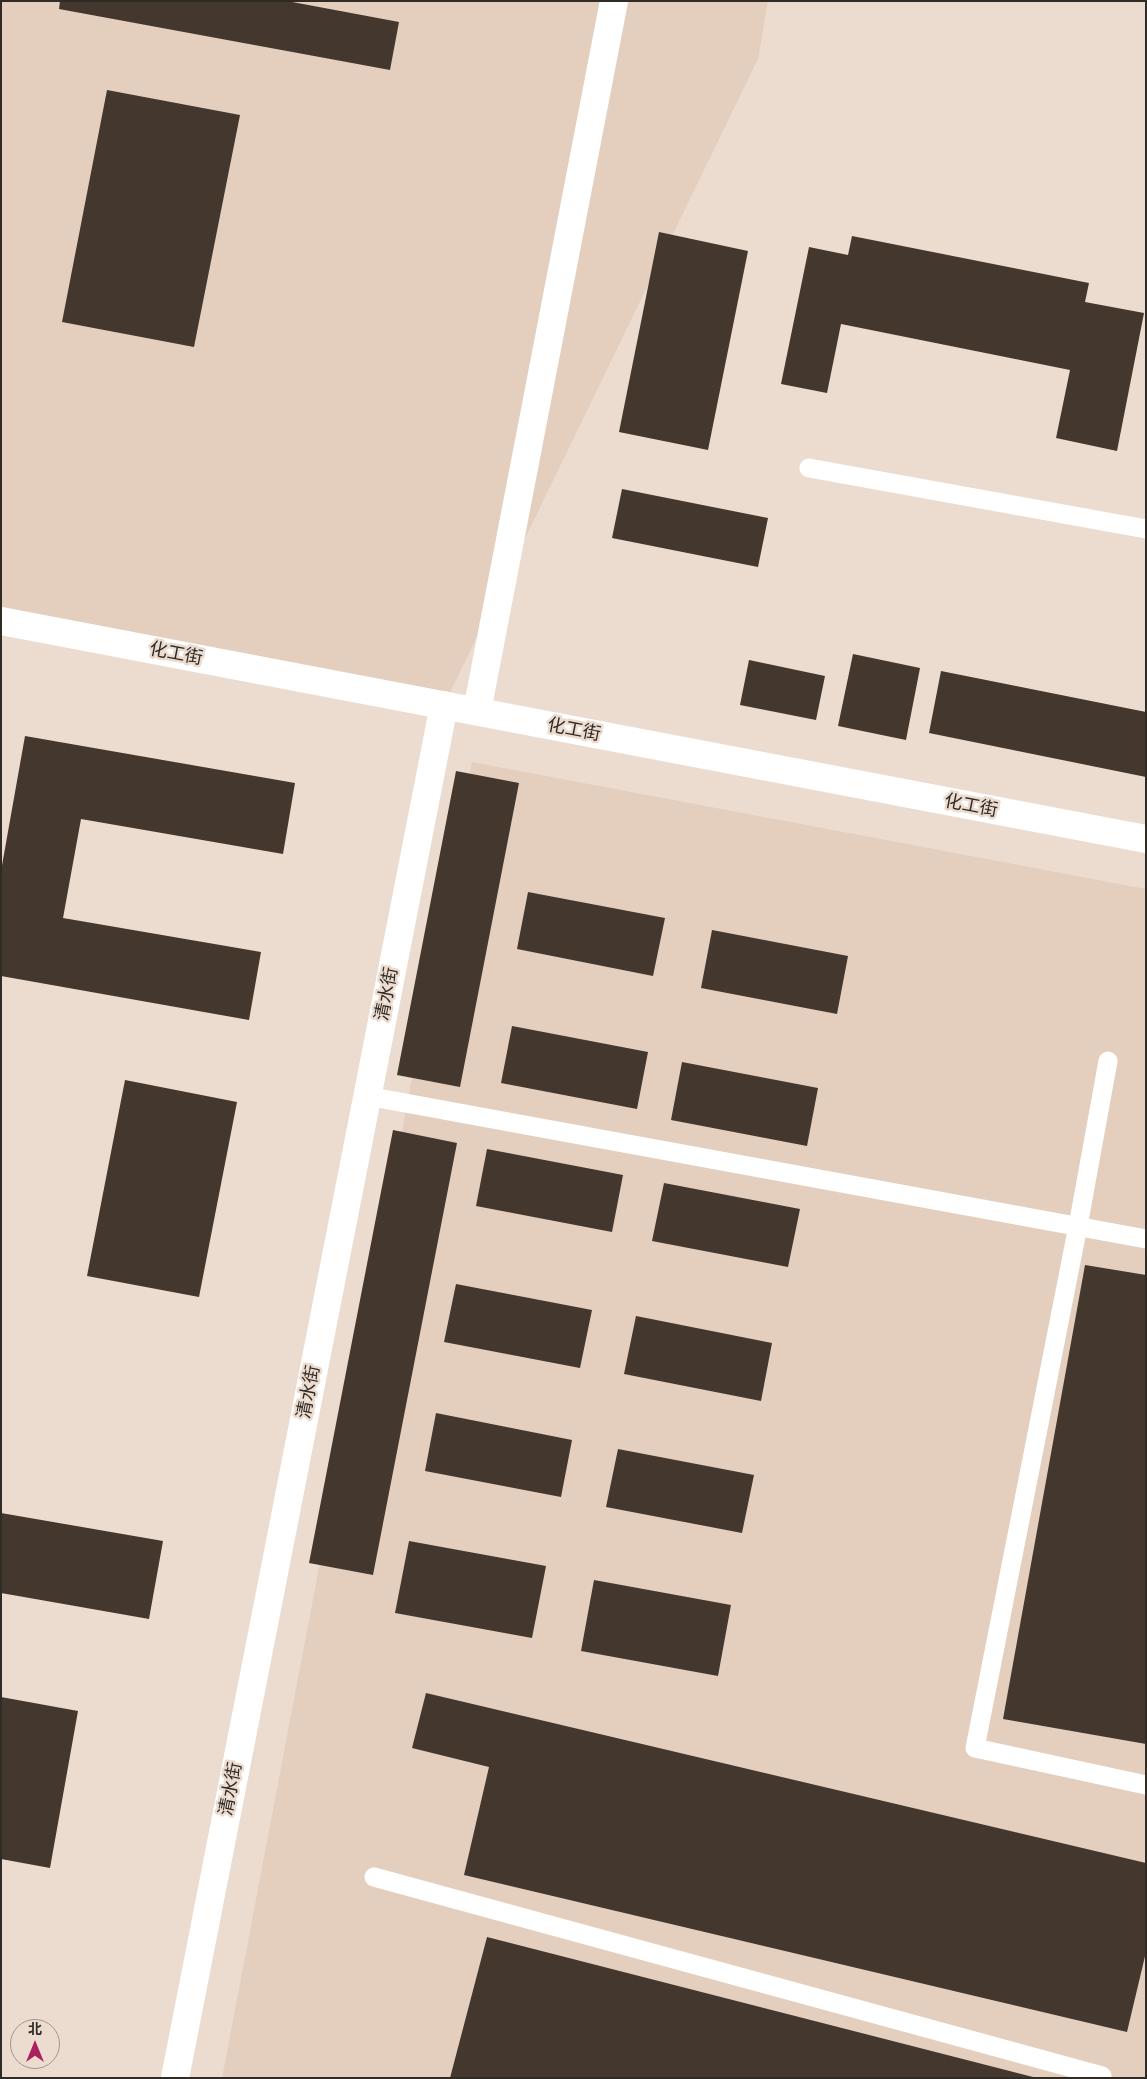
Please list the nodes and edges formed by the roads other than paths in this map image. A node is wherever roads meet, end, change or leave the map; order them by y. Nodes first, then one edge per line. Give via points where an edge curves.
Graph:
1 (614, 1) edge
2 (809, 468) dead end
3 (1146, 529) edge
4 (1, 621) edge
5 (444, 705) junction
6 (476, 712) junction
7 (1146, 839) edge
8 (1108, 1061) dead end
9 (367, 1096) junction
10 (1078, 1226) junction
11 (1146, 1238) edge
12 (1146, 1786) edge
13 (374, 1877) dead end
14 (175, 2078) edge
15 (1101, 2078) edge

1 - 6 street
2 - 3 lane
4 - 5 street, 化工街
5 - 6 street, 化工街
5 - 9 street, 清水街
6 - 7 street, 化工街
8 - 10 lane
9 - 10 lane
9 - 14 street, 清水街
10 - 11 lane
10 - 12 lane via 975,1748
13 - 15 lane

